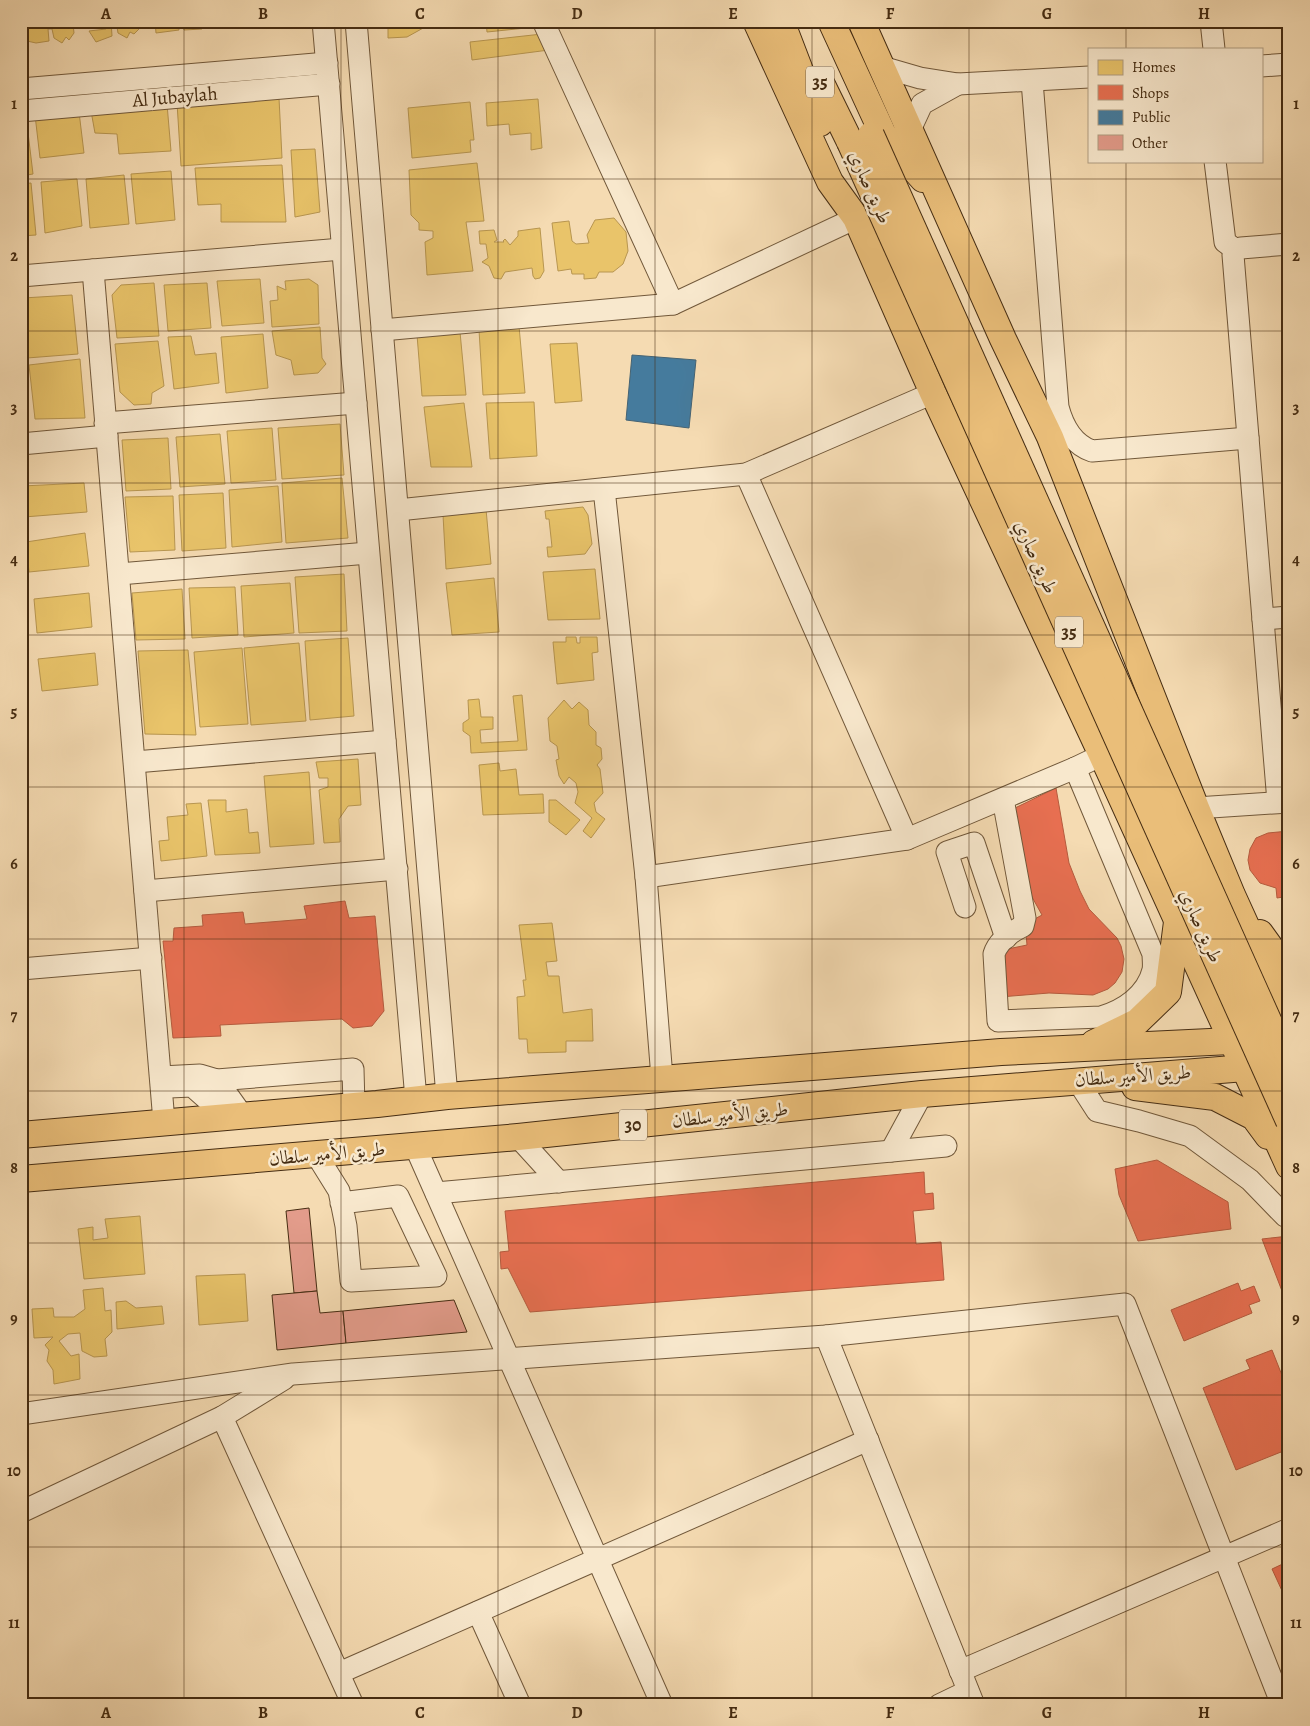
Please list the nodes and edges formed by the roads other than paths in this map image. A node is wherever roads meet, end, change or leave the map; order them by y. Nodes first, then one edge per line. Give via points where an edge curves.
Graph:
1 (324, 21) edge
2 (356, 21) edge
3 (543, 21) edge
4 (756, 21) edge
5 (781, 21) edge
6 (791, 21) edge
7 (824, 21) edge
8 (831, 21) edge
9 (861, 21) edge
10 (1211, 21) edge
11 (1214, 48) edge
12 (1289, 64) edge
13 (1262, 66) edge
14 (882, 67) junction
15 (328, 73) junction
16 (1088, 77) edge
17 (1032, 81) junction
18 (958, 84) junction
19 (21, 90) edge
20 (21, 111) edge
21 (910, 130) junction
22 (860, 139) junction
23 (1215, 162) edge
24 (941, 200) junction
25 (856, 218) junction
26 (1289, 244) edge
27 (342, 248) junction
28 (1236, 250) junction
29 (93, 270) junction
30 (21, 276) edge
31 (672, 304) junction
32 (382, 330) junction
33 (933, 393) junction
34 (356, 403) junction
35 (106, 430) junction
36 (1248, 438) junction
37 (21, 444) edge
38 (746, 474) junction
39 (604, 489) junction
40 (398, 510) junction
41 (368, 553) junction
42 (119, 574) junction
43 (1289, 617) edge
44 (1263, 619) junction
45 (385, 741) junction
46 (1102, 755) junction
47 (134, 762) junction
48 (1075, 768) junction
49 (1003, 799) junction
50 (1284, 802) edge
51 (1196, 808) junction
52 (424, 821) junction
53 (393, 823) junction
54 (907, 838) junction
55 (397, 870) junction
56 (646, 877) junction
57 (145, 891) junction
58 (1232, 894) junction
59 (965, 907) dead end
60 (1177, 922) junction
61 (1006, 938) junction
62 (150, 958) junction
63 (1289, 966) edge
64 (21, 969) edge
65 (1289, 1020) edge
66 (998, 1021) junction
67 (1289, 1033) edge
68 (1231, 1040) junction
69 (1083, 1048) junction
70 (1001, 1052) junction
71 (1289, 1067) edge
72 (1245, 1068) junction
73 (662, 1078) junction
74 (217, 1080) junction
75 (1077, 1080) junction
76 (161, 1082) junction
77 (922, 1094) junction
78 (447, 1096) junction
79 (416, 1099) junction
80 (354, 1106) junction
81 (235, 1116) junction
82 (1289, 1121) edge
83 (164, 1122) junction
84 (21, 1135) edge
85 (518, 1137) junction
86 (415, 1146) junction
87 (946, 1146) dead end
88 (891, 1151) junction
89 (316, 1154) junction
90 (1287, 1163) edge
91 (21, 1180) edge
92 (559, 1182) junction
93 (436, 1193) junction
94 (340, 1197) junction
95 (1289, 1216) edge
96 (467, 1264) junction
97 (436, 1276) junction
98 (826, 1336) junction
99 (509, 1359) junction
100 (293, 1374) junction
101 (21, 1414) edge
102 (222, 1417) junction
103 (868, 1440) junction
104 (21, 1512) edge
105 (1289, 1529) edge
106 (1224, 1558) junction
107 (597, 1559) junction
108 (478, 1612) junction
109 (960, 1671) junction
110 (339, 1673) junction
111 (971, 1698) edge
112 (353, 1705) edge
113 (520, 1705) edge
114 (662, 1705) edge
115 (939, 1705) edge
116 (1282, 1705) edge

1 - 15 street
2 - 32 street
3 - 31 street
4 - 25 main road via 830,182
5 - 25 main road
6 - 22 main road, طريق صاري / 35
7 - 22 main road, طريق صاري / 35
8 - 24 main road via 884,134
9 - 14 main road
10 - 11 street
12 - 13 street
14 - 18 street
14 - 21 main road
15 - 19 street
15 - 20 street, Al Jubaylah
15 - 27 street
16 - 17 street
17 - 18 street
17 - 36 street via 1058,407 1067,432 1079,445 1092,451
18 - 21 street via 922,104
21 - 24 main road
22 - 71 main road, طريق صاري / 35, bridge
22 - 82 main road, طريق صاري / 35, bridge
23 - 28 street via 1223,240
24 - 51 main road via 1050,437
25 - 31 street
25 - 33 main road
26 - 28 street
27 - 29 street
27 - 34 street
28 - 36 street via 1233,255
29 - 30 street
29 - 35 street
31 - 32 street
32 - 40 street
33 - 38 street
33 - 46 main road
34 - 35 street
34 - 41 street
35 - 37 street
35 - 42 street
36 - 44 street
38 - 39 street
38 - 54 street
39 - 40 street
39 - 56 street
40 - 52 street
41 - 42 street
41 - 45 street
42 - 47 street
43 - 44 street
44 - 50 street
45 - 47 street
45 - 53 street
46 - 48 street
46 - 60 main road
47 - 57 street
48 - 49 street
48 - 66 street via 1153,954 1153,970 1146,987 1133,1002 1116,1012 1101,1016
49 - 54 street
49 - 61 street via 1025,918 1023,926
50 - 51 street
51 - 58 main road
52 - 53 street
52 - 78 street
53 - 55 street
54 - 56 street
55 - 57 street
55 - 79 street
56 - 73 street
57 - 62 street
58 - 60 main road via 1254,980 1255,991 1245,998 1232,999 1224,994
58 - 63 main road via 1278,958
58 - 65 main road
59 - 61 street via 947,852 974,843
60 - 68 main road
60 - 69 main road via 1168,992 1137,1022
61 - 66 street via 996,947 994,954
62 - 64 street
62 - 76 street
66 - 70 street
67 - 68 main road, طريق الأمير سلطان / 30
68 - 69 main road, طريق الأمير سلطان / 30
68 - 72 main road
69 - 70 main road, طريق الأمير سلطان / 30
70 - 73 main road, طريق الأمير سلطان / 30
71 - 72 main road, طريق الأمير سلطان / 30
72 - 75 main road, طريق الأمير سلطان / 30
72 - 90 main road
73 - 78 main road, طريق الأمير سلطان / 30
74 - 76 street via 200,1074
74 - 80 street via 353,1069
74 - 81 street
75 - 77 main road, طريق الأمير سلطان / 30
75 - 90 main road via 1215,1097 1254,1117
75 - 95 street via 1097,1111 1190,1136 1250,1180 1285,1216
76 - 81 street via 192,1086
76 - 83 street
77 - 85 main road, طريق الأمير سلطان / 30
77 - 88 street
78 - 79 main road, طريق الأمير سلطان / 30
79 - 80 main road, طريق الأمير سلطان / 30
80 - 81 main road, طريق الأمير سلطان / 30
81 - 83 main road, طريق الأمير سلطان / 30
83 - 84 main road, طريق الأمير سلطان / 30
85 - 86 main road, طريق الأمير سلطان / 30
85 - 92 street
86 - 89 main road, طريق الأمير سلطان / 30
86 - 93 street
87 - 88 street
88 - 92 street
89 - 91 main road, طريق الأمير سلطان / 30
89 - 94 street
92 - 93 street
93 - 96 street
94 - 97 street via 398,1196
94 - 97 street via 351,1281
96 - 97 street
96 - 99 street
98 - 99 street
98 - 103 street
98 - 106 street via 1124,1304
99 - 100 street
99 - 107 street
100 - 101 street
100 - 102 street
102 - 104 street
102 - 110 street
103 - 107 street
103 - 109 street
105 - 106 street
106 - 109 street
106 - 116 street
107 - 108 street
107 - 114 street
108 - 110 street
108 - 113 street
109 - 111 street
110 - 112 street
111 - 115 street

